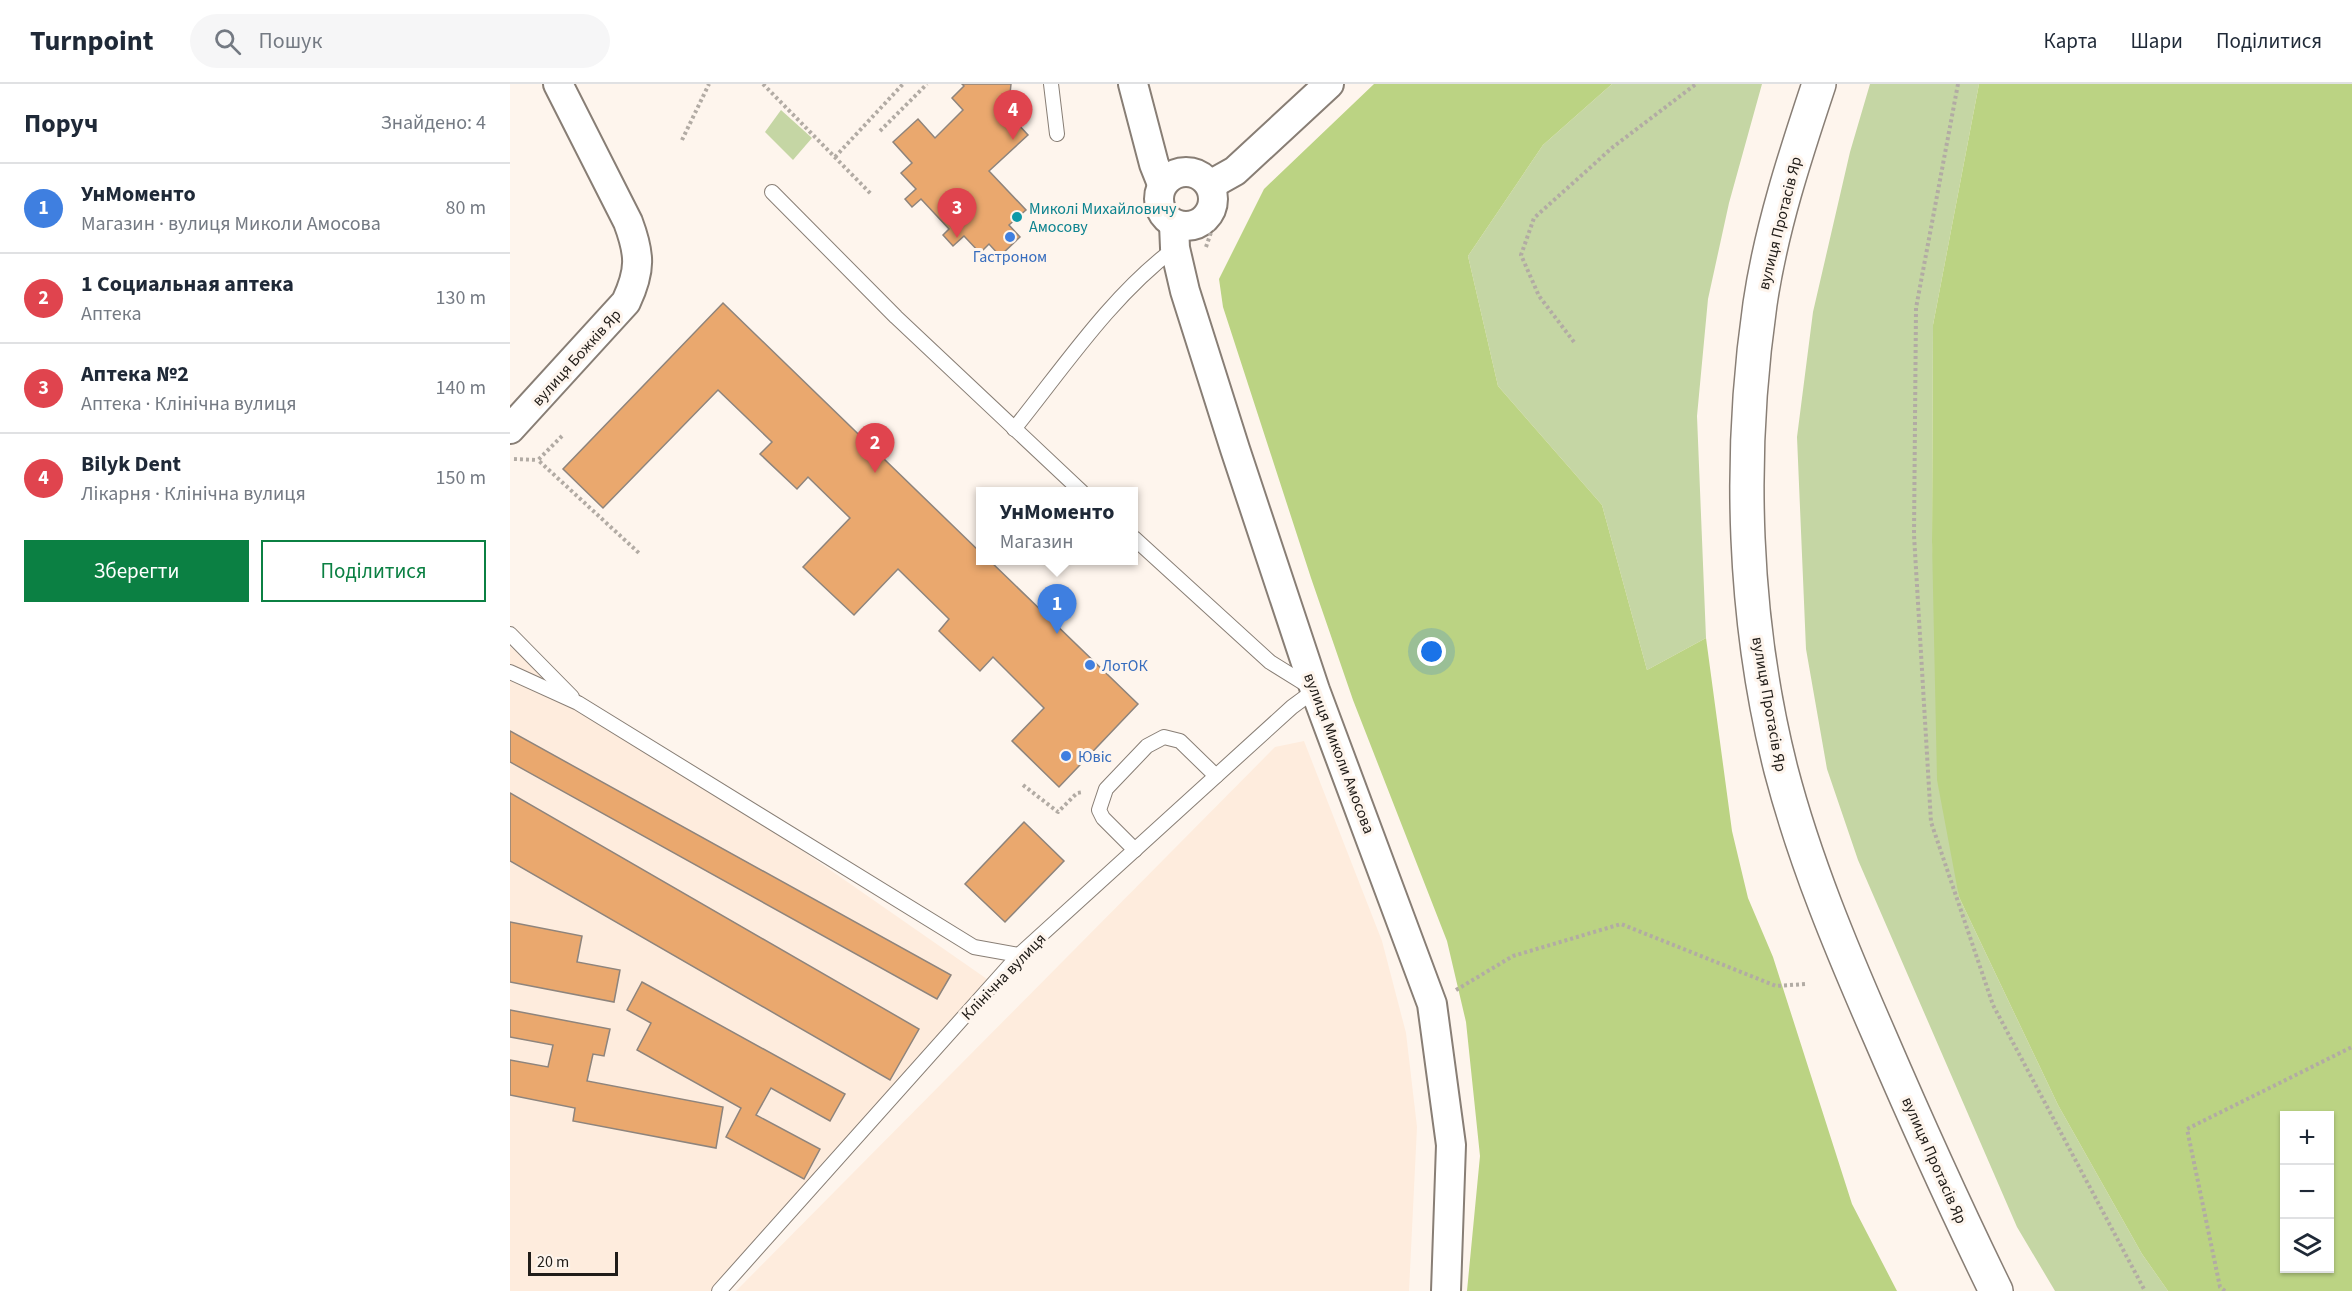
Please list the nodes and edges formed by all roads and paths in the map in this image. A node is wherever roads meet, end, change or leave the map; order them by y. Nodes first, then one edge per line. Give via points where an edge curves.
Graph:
1 (558, 84) edge
2 (709, 84) edge
3 (762, 84) edge
4 (903, 84) edge
5 (927, 84) edge
6 (1050, 84) edge
7 (1133, 84) edge
8 (1329, 84) edge
9 (1696, 84) edge
10 (1819, 84) edge
11 (1958, 84) edge
12 (880, 131) dead end
13 (1057, 134) dead end
14 (682, 140) dead end
15 (835, 157) junction
16 (1235, 171) junction
17 (1162, 184) junction
18 (1209, 185) junction
19 (772, 192) dead end
20 (871, 194) dead end
21 (1174, 236) junction
22 (1185, 291) junction
23 (1574, 342) dead end
24 (510, 429) edge
25 (1014, 429) junction
26 (562, 436) dead end
27 (510, 459) edge
28 (538, 460) junction
29 (1077, 487) edge
30 (1138, 542) edge
31 (640, 554) dead end
32 (510, 634) edge
33 (510, 672) edge
34 (1315, 690) junction
35 (578, 703) junction
36 (1216, 776) junction
37 (1023, 785) dead end
38 (1106, 789) junction
39 (1136, 849) junction
40 (1019, 955) junction
41 (1806, 984) dead end
42 (1432, 1004) junction
43 (2352, 1047) edge
44 (719, 1291) edge
45 (1446, 1291) edge
46 (1996, 1291) edge
47 (2145, 1291) edge
48 (2225, 1291) edge

1 - 24 street, вулиця Божків Яр via 628,222 639,264 626,302
2 - 14 path
3 - 15 path
4 - 15 path
5 - 12 path
6 - 13 lane
7 - 17 street
8 - 16 street
9 - 23 path via 1613,147 1534,218 1521,255 1539,296
10 - 46 main road, вулиця Протасів Яр via 1791,168 1776,231 1760,302 1753,366 1747,490 1763,682 1781,768 1803,845 1842,948
11 - 47 path via 1916,308 1914,536 1931,822 1993,1005
15 - 20 path
16 - 18 street
16 - 22 path via 1198,270
17 - 18 street via 1186,171 1196,173
17 - 21 street via 1158,202
18 - 21 street via 1213,203 1205,218
19 - 25 lane
21 - 22 street, вулиця Миколи Амосова
21 - 25 lane
22 - 34 street, вулиця Миколи Амосова
25 - 29 lane
26 - 28 path
27 - 28 path
28 - 31 path
30 - 34 lane via 1270,662
32 - 35 lane
33 - 35 lane
34 - 36 lane, Клінічна вулиця
34 - 42 street, вулиця Миколи Амосова
35 - 40 lane via 974,947
36 - 38 lane via 1180,741 1164,737 1147,746
36 - 39 lane, Клінічна вулиця
37 - 38 path via 1058,812 1077,793
38 - 39 lane via 1099,810 1103,818
39 - 40 lane, Клінічна вулиця
40 - 44 lane, Клінічна вулиця
41 - 42 path via 1776,986 1621,924 1514,956
42 - 45 street, вулиця Миколи Амосова via 1451,1145
43 - 48 path via 2187,1129 2220,1287

